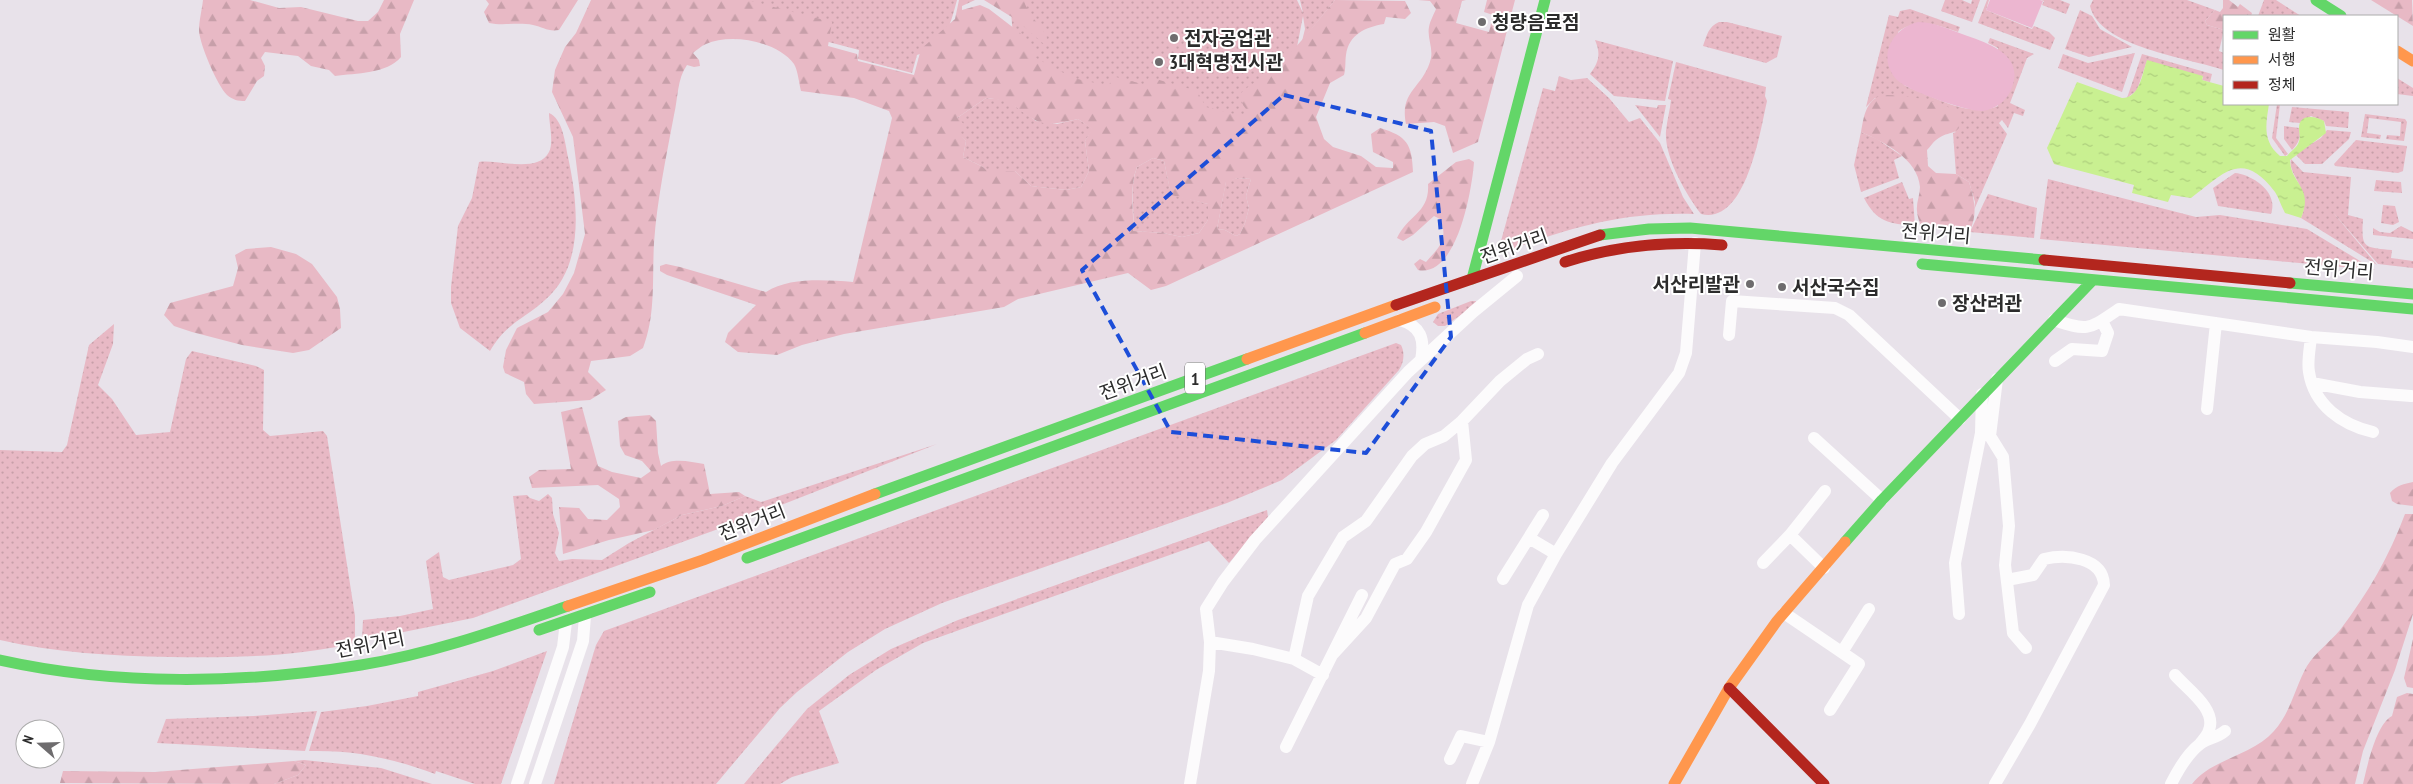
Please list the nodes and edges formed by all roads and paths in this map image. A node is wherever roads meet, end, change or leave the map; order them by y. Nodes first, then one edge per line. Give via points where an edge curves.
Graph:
1 (1545, 0) edge
2 (2316, 0) edge
3 (2339, 15) edge
4 (2398, 52) edge
5 (2413, 61) edge
6 (1696, 243) junction
7 (1734, 246) dead end
8 (1910, 263) dead end
9 (1554, 265) dead end
10 (1522, 275) joint
11 (1472, 279) junction
12 (2092, 281) junction
13 (1481, 290) dead end
14 (2413, 294) edge
15 (1445, 303) dead end
16 (2413, 309) edge
17 (1399, 320) junction
18 (2054, 320) junction
19 (2102, 321) junction
20 (2216, 323) junction
21 (1729, 336) dead end
22 (2311, 337) junction
23 (2413, 347) edge
24 (1538, 354) dead end
25 (1421, 360) junction
26 (2055, 361) dead end
27 (1997, 379) junction
28 (2312, 383) junction
29 (1982, 394) junction
30 (2411, 396) dead end
31 (2207, 409) dead end
32 (1960, 419) junction
33 (1462, 421) junction
34 (2373, 432) dead end
35 (1814, 438) dead end
36 (1825, 491) dead end
37 (1882, 500) junction
38 (1543, 515) dead end
39 (1790, 535) junction
40 (1529, 538) junction
41 (1556, 554) junction
42 (740, 560) dead end
43 (1764, 563) dead end
44 (1824, 568) junction
45 (1503, 579) dead end
46 (2007, 580) junction
47 (658, 589) dead end
48 (1362, 595) dead end
49 (1870, 609) dead end
50 (1784, 613) junction
51 (1959, 614) dead end
52 (585, 616) junction
53 (566, 622) junction
54 (524, 635) dead end
55 (1210, 642) junction
56 (2026, 648) dead end
57 (1842, 652) junction
58 (1333, 654) junction
59 (1294, 659) junction
60 (0, 660) edge
61 (1323, 675) junction
62 (2175, 675) dead end
63 (1729, 688) junction
64 (1830, 710) dead end
65 (2225, 731) dead end
66 (1490, 742) junction
67 (2200, 744) junction
68 (1286, 747) dead end
69 (1450, 759) dead end
70 (517, 784) edge
71 (536, 784) edge
72 (1190, 784) edge
73 (1472, 784) edge
74 (1674, 784) edge
75 (1824, 784) edge
76 (1995, 784) edge
77 (2171, 784) edge

1 - 11 main road
2 - 3 main road
4 - 5 main road
6 - 7 main road, 전위거리
6 - 9 main road, 전위거리 via 1600,251
6 - 41 street via 1686,353 1679,373 1612,463
8 - 12 main road, 전위거리
10 - 13 main road, 전위거리
10 - 25 street
11 - 14 main road, 전위거리 / 1 via 1596,236 1690,228
11 - 60 main road, 전위거리 / 1 via 861,499 703,560 429,650 362,665 253,678 111,677 50,671
12 - 16 main road, 전위거리
12 - 18 main road
15 - 17 main road, 전위거리 / 1
17 - 25 street via 1408,322 1420,332 1423,341
17 - 42 main road, 전위거리 / 1
18 - 19 street via 2077,328 2091,328
18 - 27 main road
19 - 20 street via 2119,309
19 - 26 street via 2108,334 2102,351 2072,349
20 - 22 street
20 - 31 street
21 - 32 street via 1732,301 1835,308 1848,315
22 - 23 street
22 - 28 street via 2308,371
24 - 33 street via 1500,381
25 - 55 street via 1255,540 1223,582 1206,609
27 - 29 main road
27 - 46 street via 1990,436 2003,457 2009,526
28 - 30 street via 2360,392
28 - 34 street via 2314,391 2331,413 2359,429
29 - 32 main road
29 - 51 street via 1981,433 1955,563
32 - 37 main road
33 - 58 street via 1466,460 1426,532 1408,558 1395,564 1366,618
33 - 59 street via 1412,456 1366,521 1343,537 1308,596
35 - 37 street
36 - 39 street
37 - 44 main road
38 - 40 street
39 - 43 street
39 - 44 street
40 - 41 street
40 - 45 street
41 - 66 street via 1528,605
44 - 50 main road
46 - 56 street via 2014,633
46 - 76 street via 2033,575 2044,559 2059,556 2076,558 2099,568 2104,576 2104,585
47 - 52 main road
48 - 58 street
49 - 57 street
50 - 57 street
50 - 63 main road
52 - 53 main road
52 - 71 street via 583,641
53 - 54 main road
53 - 70 street via 563,647
55 - 59 street
55 - 72 street via 1209,671
57 - 64 street via 1860,664
58 - 61 street
59 - 61 street
61 - 68 street
62 - 67 street via 2208,710 2211,720 2209,731
63 - 74 main road
63 - 75 main road
65 - 67 street
66 - 69 street via 1461,736
66 - 73 street
67 - 77 street

